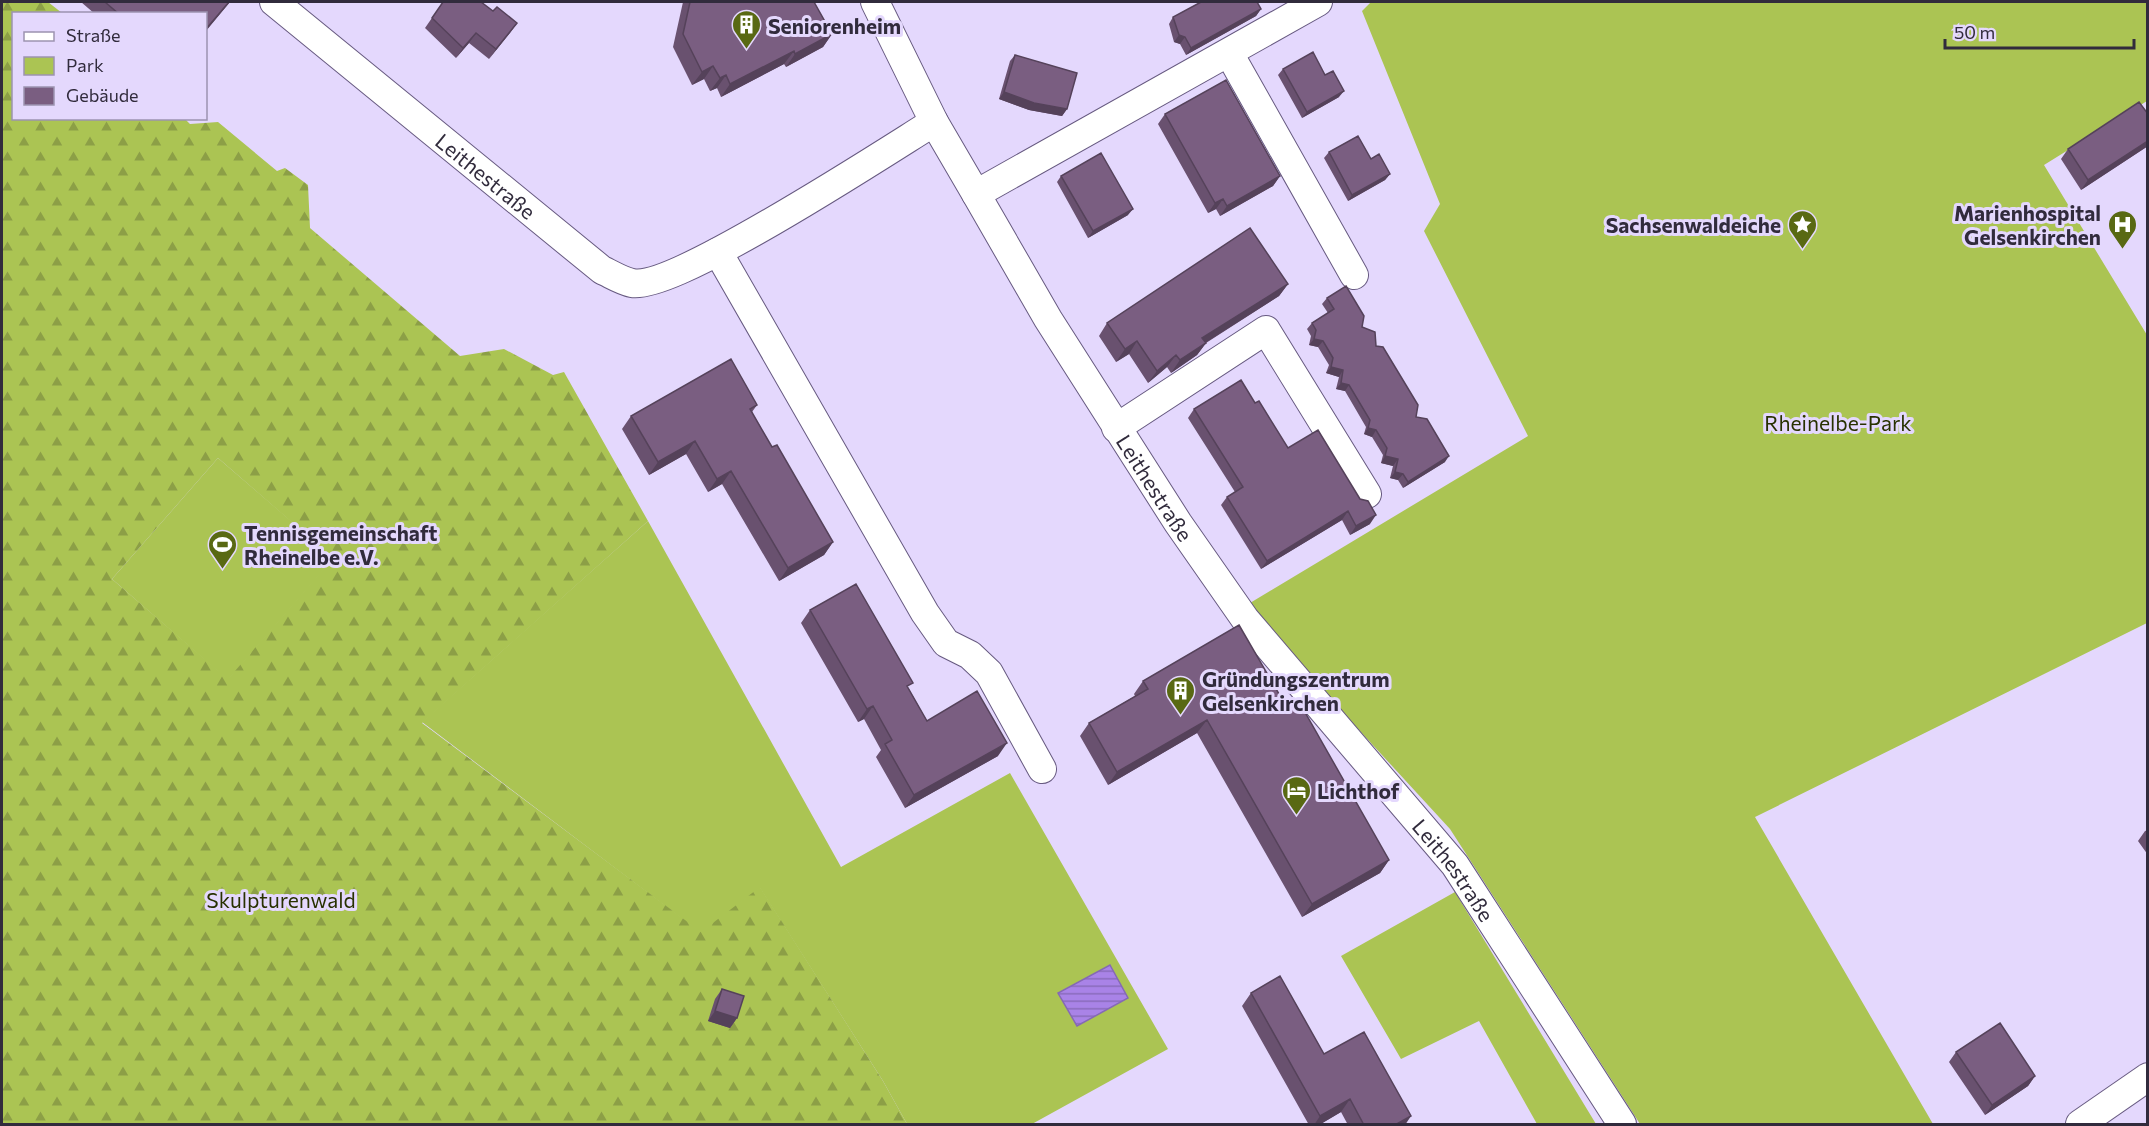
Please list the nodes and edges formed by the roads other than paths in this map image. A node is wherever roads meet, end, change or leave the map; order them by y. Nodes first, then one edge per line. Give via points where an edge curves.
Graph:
1 (274, 2) edge
2 (875, 2) edge
3 (1318, 2) edge
4 (1229, 53) junction
5 (934, 122) junction
6 (976, 194) junction
7 (718, 252) junction
8 (1354, 275) dead end
9 (1116, 428) junction
10 (1367, 494) dead end
11 (1042, 770) dead end
12 (2148, 1077) edge
13 (1622, 1125) edge
14 (2080, 1125) edge

1 - 7 street, Leithestraße via 602,270 633,283 673,274
2 - 5 street, Leithestraße
3 - 4 street
4 - 6 street
4 - 8 street
5 - 6 street, Leithestraße
5 - 7 street, Leithestraße
6 - 9 street, Leithestraße
7 - 11 street via 925,614 946,643 970,655 989,673
9 - 10 street, Leithestraße via 1266,330
9 - 13 street, Leithestraße via 1245,619 1455,865
12 - 14 street

